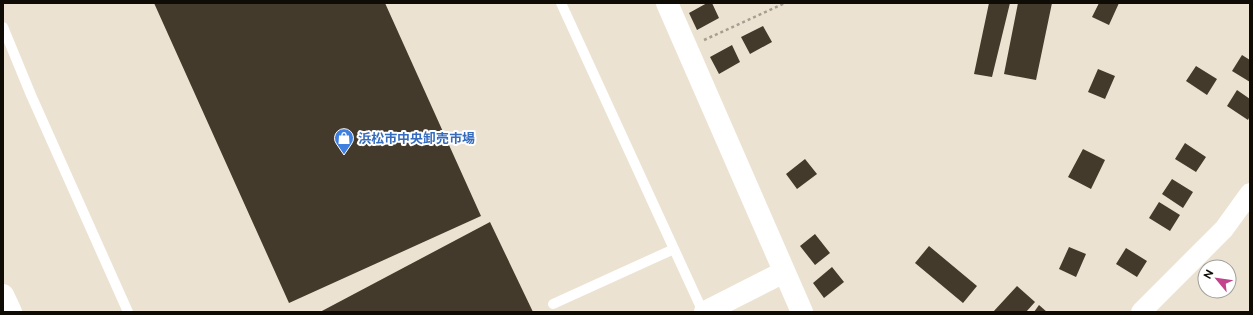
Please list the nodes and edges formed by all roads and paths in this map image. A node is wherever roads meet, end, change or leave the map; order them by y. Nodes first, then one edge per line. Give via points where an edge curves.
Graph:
1 (561, 3) edge
2 (667, 3) edge
3 (785, 3) edge
4 (3, 27) edge
5 (687, 48) junction
6 (1250, 193) edge
7 (674, 249) junction
8 (784, 272) junction
9 (3, 295) edge
10 (553, 304) dead end
11 (11, 312) edge
12 (128, 312) edge
13 (704, 312) edge
14 (802, 312) edge
15 (1141, 312) edge

1 - 7 lane
2 - 5 street
3 - 5 path
4 - 12 lane
5 - 8 street
6 - 15 street via 1224,229
7 - 10 lane
7 - 13 lane
8 - 13 street
8 - 14 street
9 - 11 street

